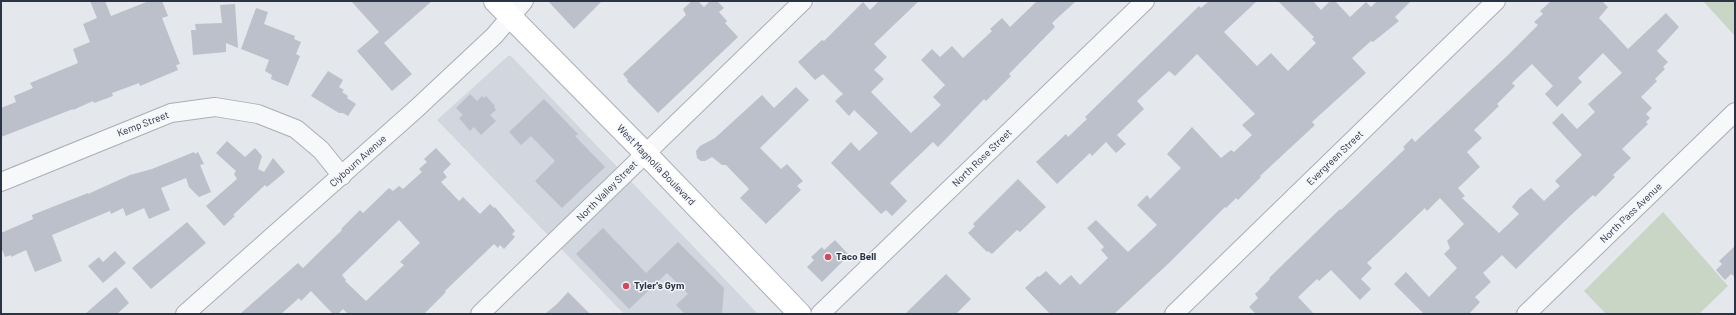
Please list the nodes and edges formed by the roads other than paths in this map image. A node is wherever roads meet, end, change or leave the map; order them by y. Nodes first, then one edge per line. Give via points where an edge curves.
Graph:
1 (494, 1) edge
2 (803, 1) edge
3 (1144, 1) edge
4 (1496, 1) edge
5 (518, 9) edge
6 (1735, 112) edge
7 (645, 153) junction
8 (342, 176) junction
9 (1, 182) edge
10 (185, 314) edge
11 (480, 314) edge
12 (800, 314) edge
13 (820, 314) edge
14 (1174, 314) edge
15 (1526, 314) edge

1 - 5 main road, West Magnolia Boulevard
2 - 7 street, North Valley Street
3 - 13 street, North Rose Street
4 - 14 street, Evergreen Street
5 - 7 main road, West Magnolia Boulevard
5 - 8 street, Clybourn Avenue via 488,41
6 - 15 street, North Pass Avenue
7 - 11 street, North Valley Street
7 - 12 main road, West Magnolia Boulevard
8 - 9 street, Kemp Street via 321,150 296,129 258,114 215,107 171,113
8 - 10 street, Clybourn Avenue

